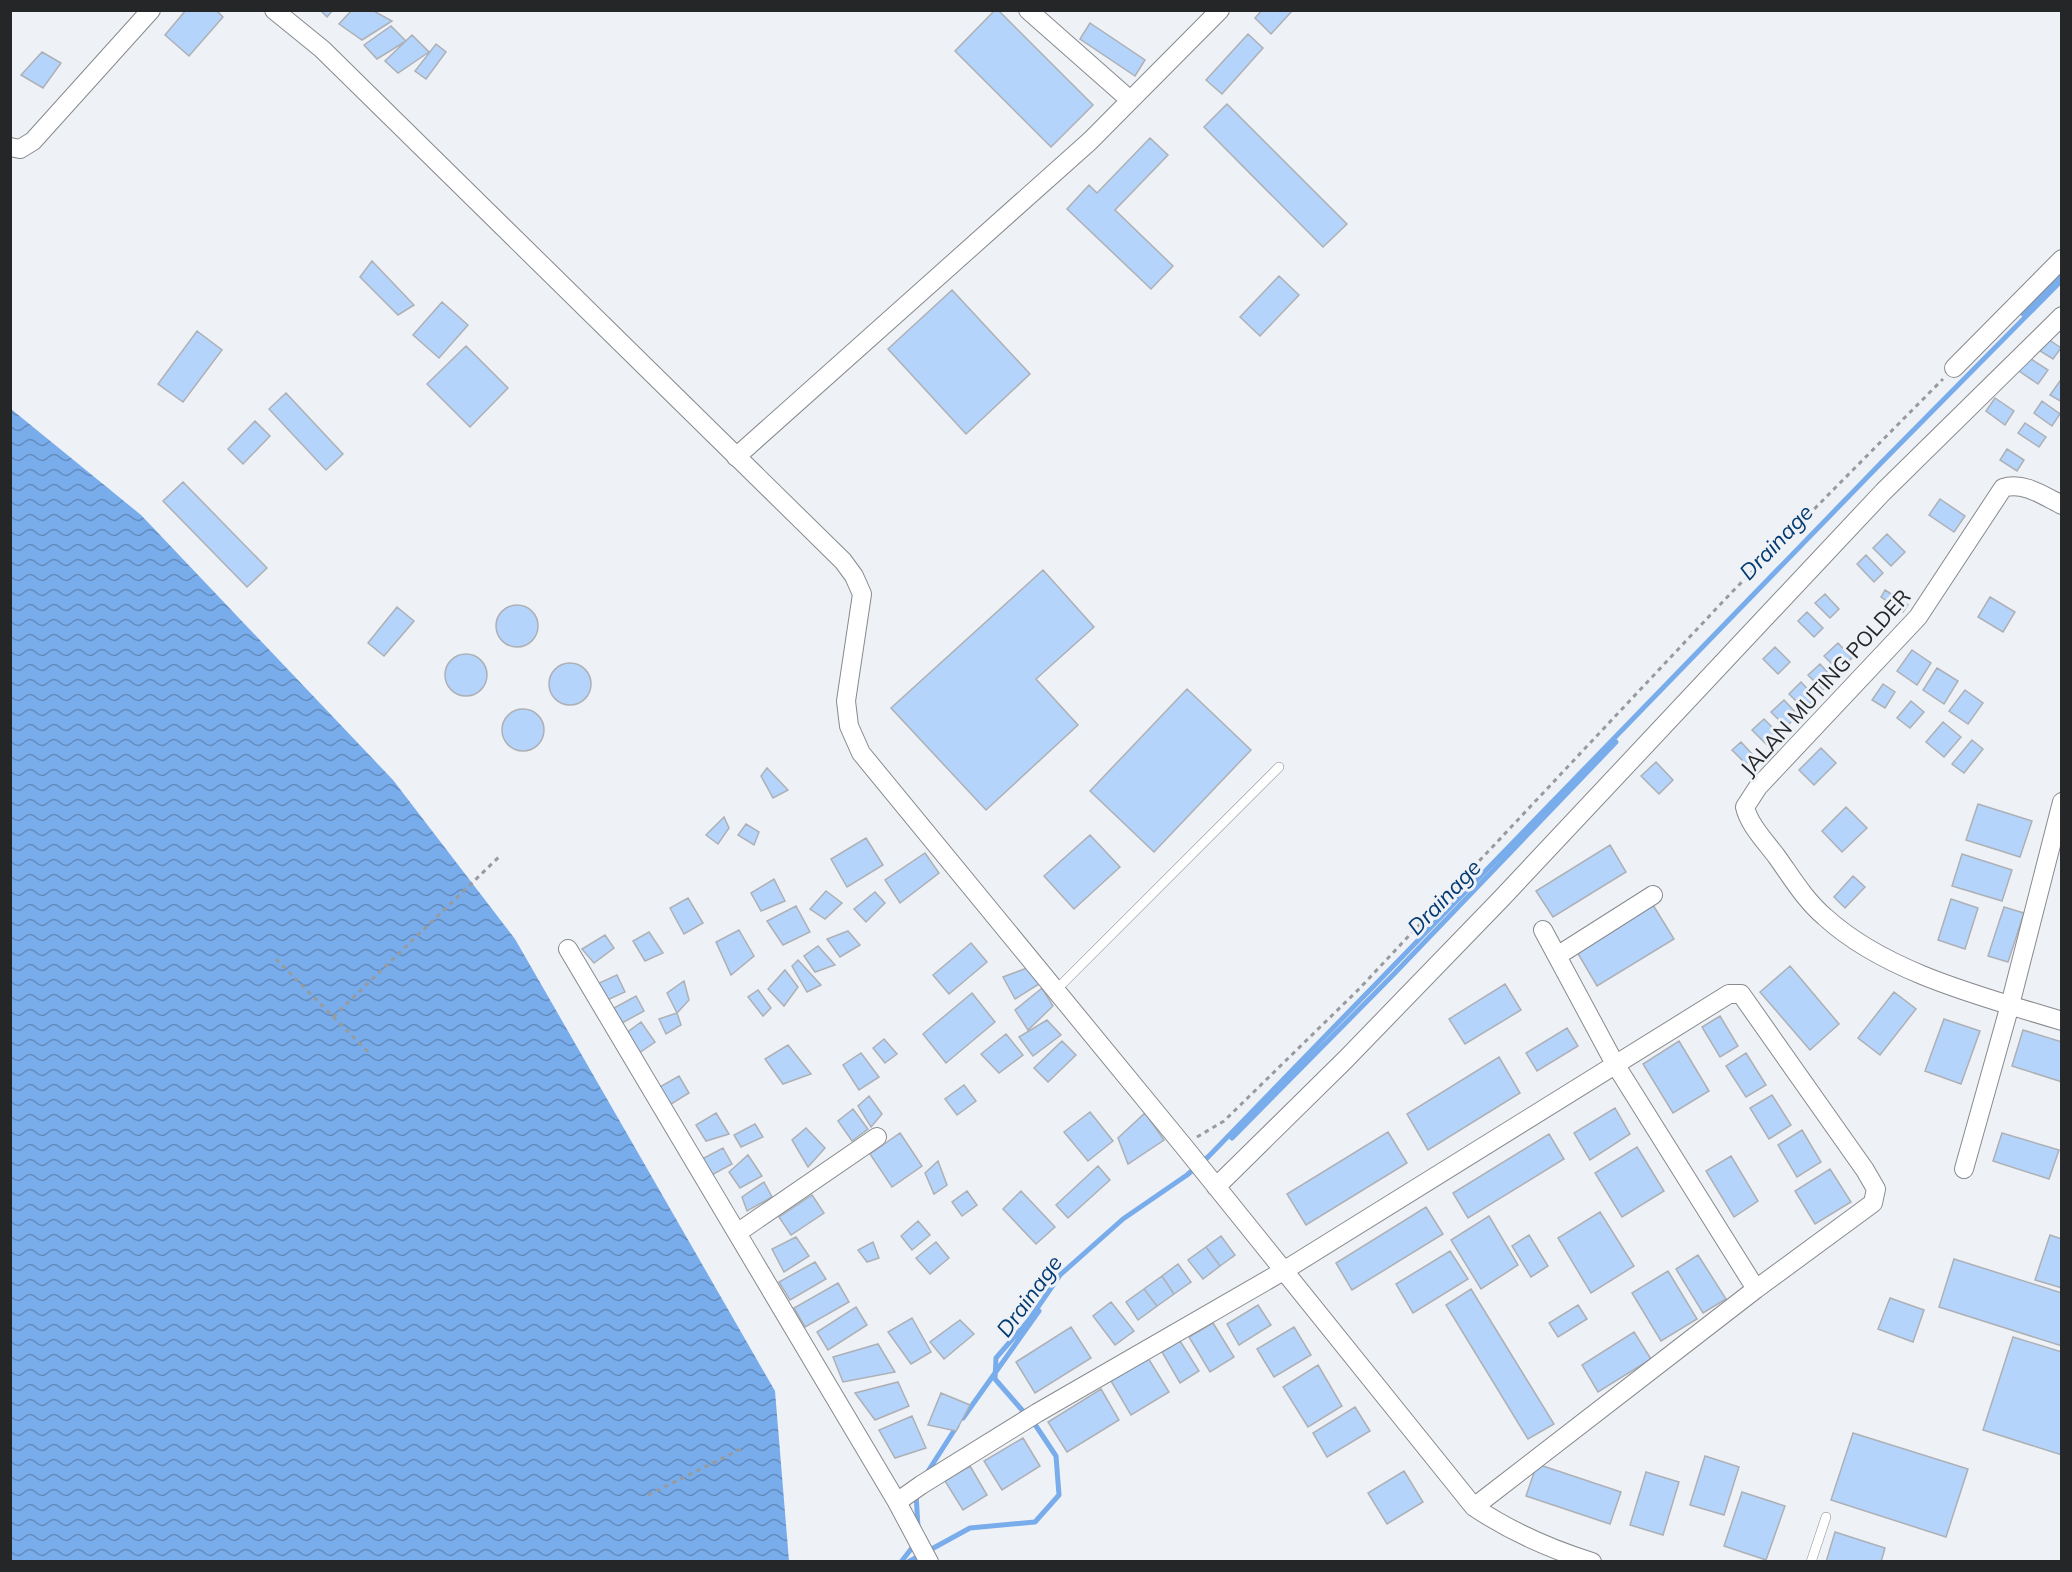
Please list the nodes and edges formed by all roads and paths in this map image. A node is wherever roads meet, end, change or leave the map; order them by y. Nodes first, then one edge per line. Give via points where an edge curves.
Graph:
1 (151, 10) edge
2 (274, 10) edge
3 (1028, 10) edge
4 (1220, 10) edge
5 (1130, 99) junction
6 (10, 147) edge
7 (2061, 259) edge
8 (2061, 316) edge
9 (1954, 368) joint
10 (736, 457) junction
11 (2061, 505) edge
12 (1279, 767) dead end
13 (2061, 801) edge
14 (501, 855) dead end
15 (1653, 895) dead end
16 (1543, 930) dead end
17 (568, 949) dead end
18 (1557, 956) junction
19 (276, 958) dead end
20 (1056, 990) junction
21 (2010, 1005) junction
22 (333, 1017) junction
23 (2061, 1021) edge
24 (371, 1055) dead end
25 (1615, 1064) junction
26 (877, 1137) dead end
27 (1184, 1146) junction
28 (1964, 1169) dead end
29 (1210, 1181) junction
30 (737, 1233) junction
31 (1285, 1270) junction
32 (1755, 1289) junction
33 (741, 1449) dead end
34 (648, 1495) dead end
35 (897, 1503) junction
36 (1474, 1507) junction
37 (1826, 1517) dead end
38 (929, 1562) edge
39 (1592, 1562) edge
40 (1811, 1562) edge

1 - 6 street via 33,141 20,149
2 - 10 street via 322,49
3 - 5 street
4 - 5 street
5 - 10 street via 1090,141
7 - 9 street
8 - 29 street via 1883,492 1346,1059
9 - 27 path via 1731,592 1358,990 1224,1121
10 - 20 street via 854,576 861,594 861,609 846,701 849,726 861,753
11 - 21 street, JALAN MUTING POLDER via 2025,487 2003,488 1918,616 1758,787 1745,807 1797,886 1846,935 1912,972
12 - 20 lane
13 - 21 street
14 - 22 path
15 - 18 street
16 - 18 street
17 - 30 street
18 - 25 street
19 - 22 path
20 - 27 street
21 - 23 street, JALAN MUTING POLDER
21 - 28 street
22 - 24 path
25 - 31 street
25 - 32 street
25 - 32 street via 1729,994 1741,994 1865,1170 1876,1189 1873,1203
26 - 30 street
27 - 29 street
29 - 31 street
30 - 35 street
31 - 35 street via 1037,1413
31 - 36 street
32 - 36 street
33 - 34 path
35 - 38 street
36 - 39 street via 1493,1520
37 - 40 lane

